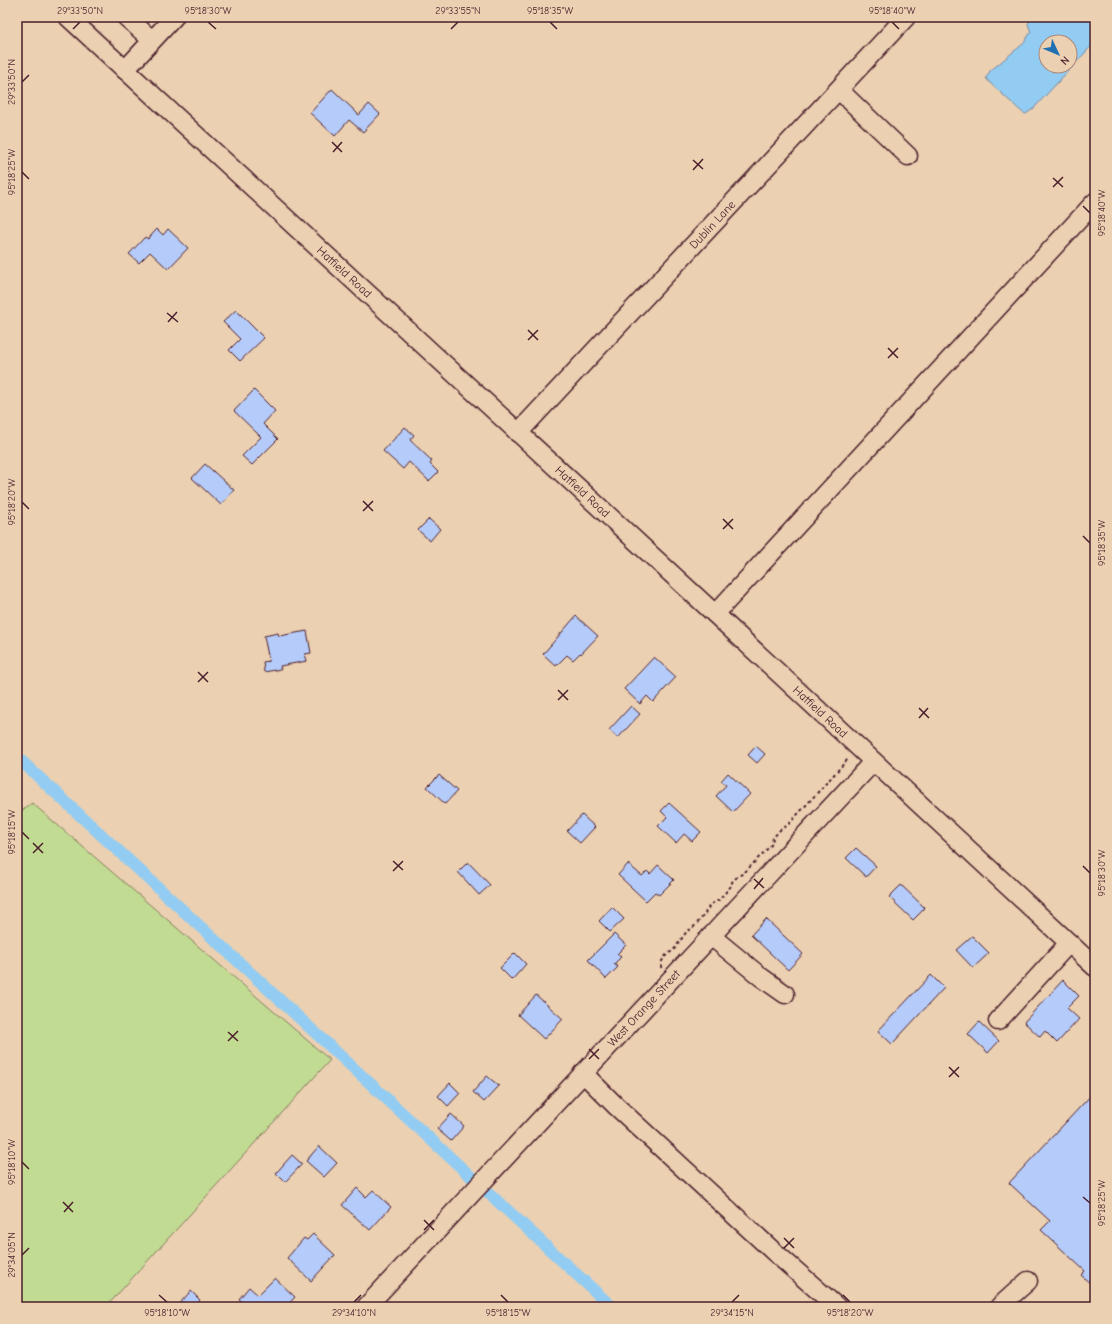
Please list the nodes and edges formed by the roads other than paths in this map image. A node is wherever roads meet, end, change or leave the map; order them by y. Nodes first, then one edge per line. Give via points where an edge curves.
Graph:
1 (68, 17) edge
2 (126, 17) edge
3 (174, 17) edge
4 (906, 17) edge
5 (152, 40) junction
6 (125, 70) junction
7 (839, 90) junction
8 (908, 156) dead end
9 (1095, 202) edge
10 (518, 432) junction
11 (715, 614) junction
12 (873, 762) junction
13 (711, 936) junction
14 (1069, 943) junction
15 (1095, 967) edge
16 (785, 994) dead end
17 (998, 1021) dead end
18 (583, 1073) junction
19 (1028, 1281) dead end
20 (366, 1307) edge
21 (837, 1307) edge
22 (999, 1307) edge

1 - 6 street, Hatfield Road
2 - 5 street
3 - 5 street
4 - 7 street, Dublin Lane
5 - 6 street
6 - 10 street, Hatfield Road
7 - 8 street
7 - 10 street, Dublin Lane
9 - 11 street
10 - 11 street, Hatfield Road
11 - 12 street, Hatfield Road
12 - 13 street, West Orange Street
12 - 14 street, Hatfield Road
13 - 16 street
13 - 18 street, West Orange Street
14 - 15 street, Hatfield Road
14 - 17 street
18 - 20 street, West Orange Street
18 - 21 street
19 - 22 street

